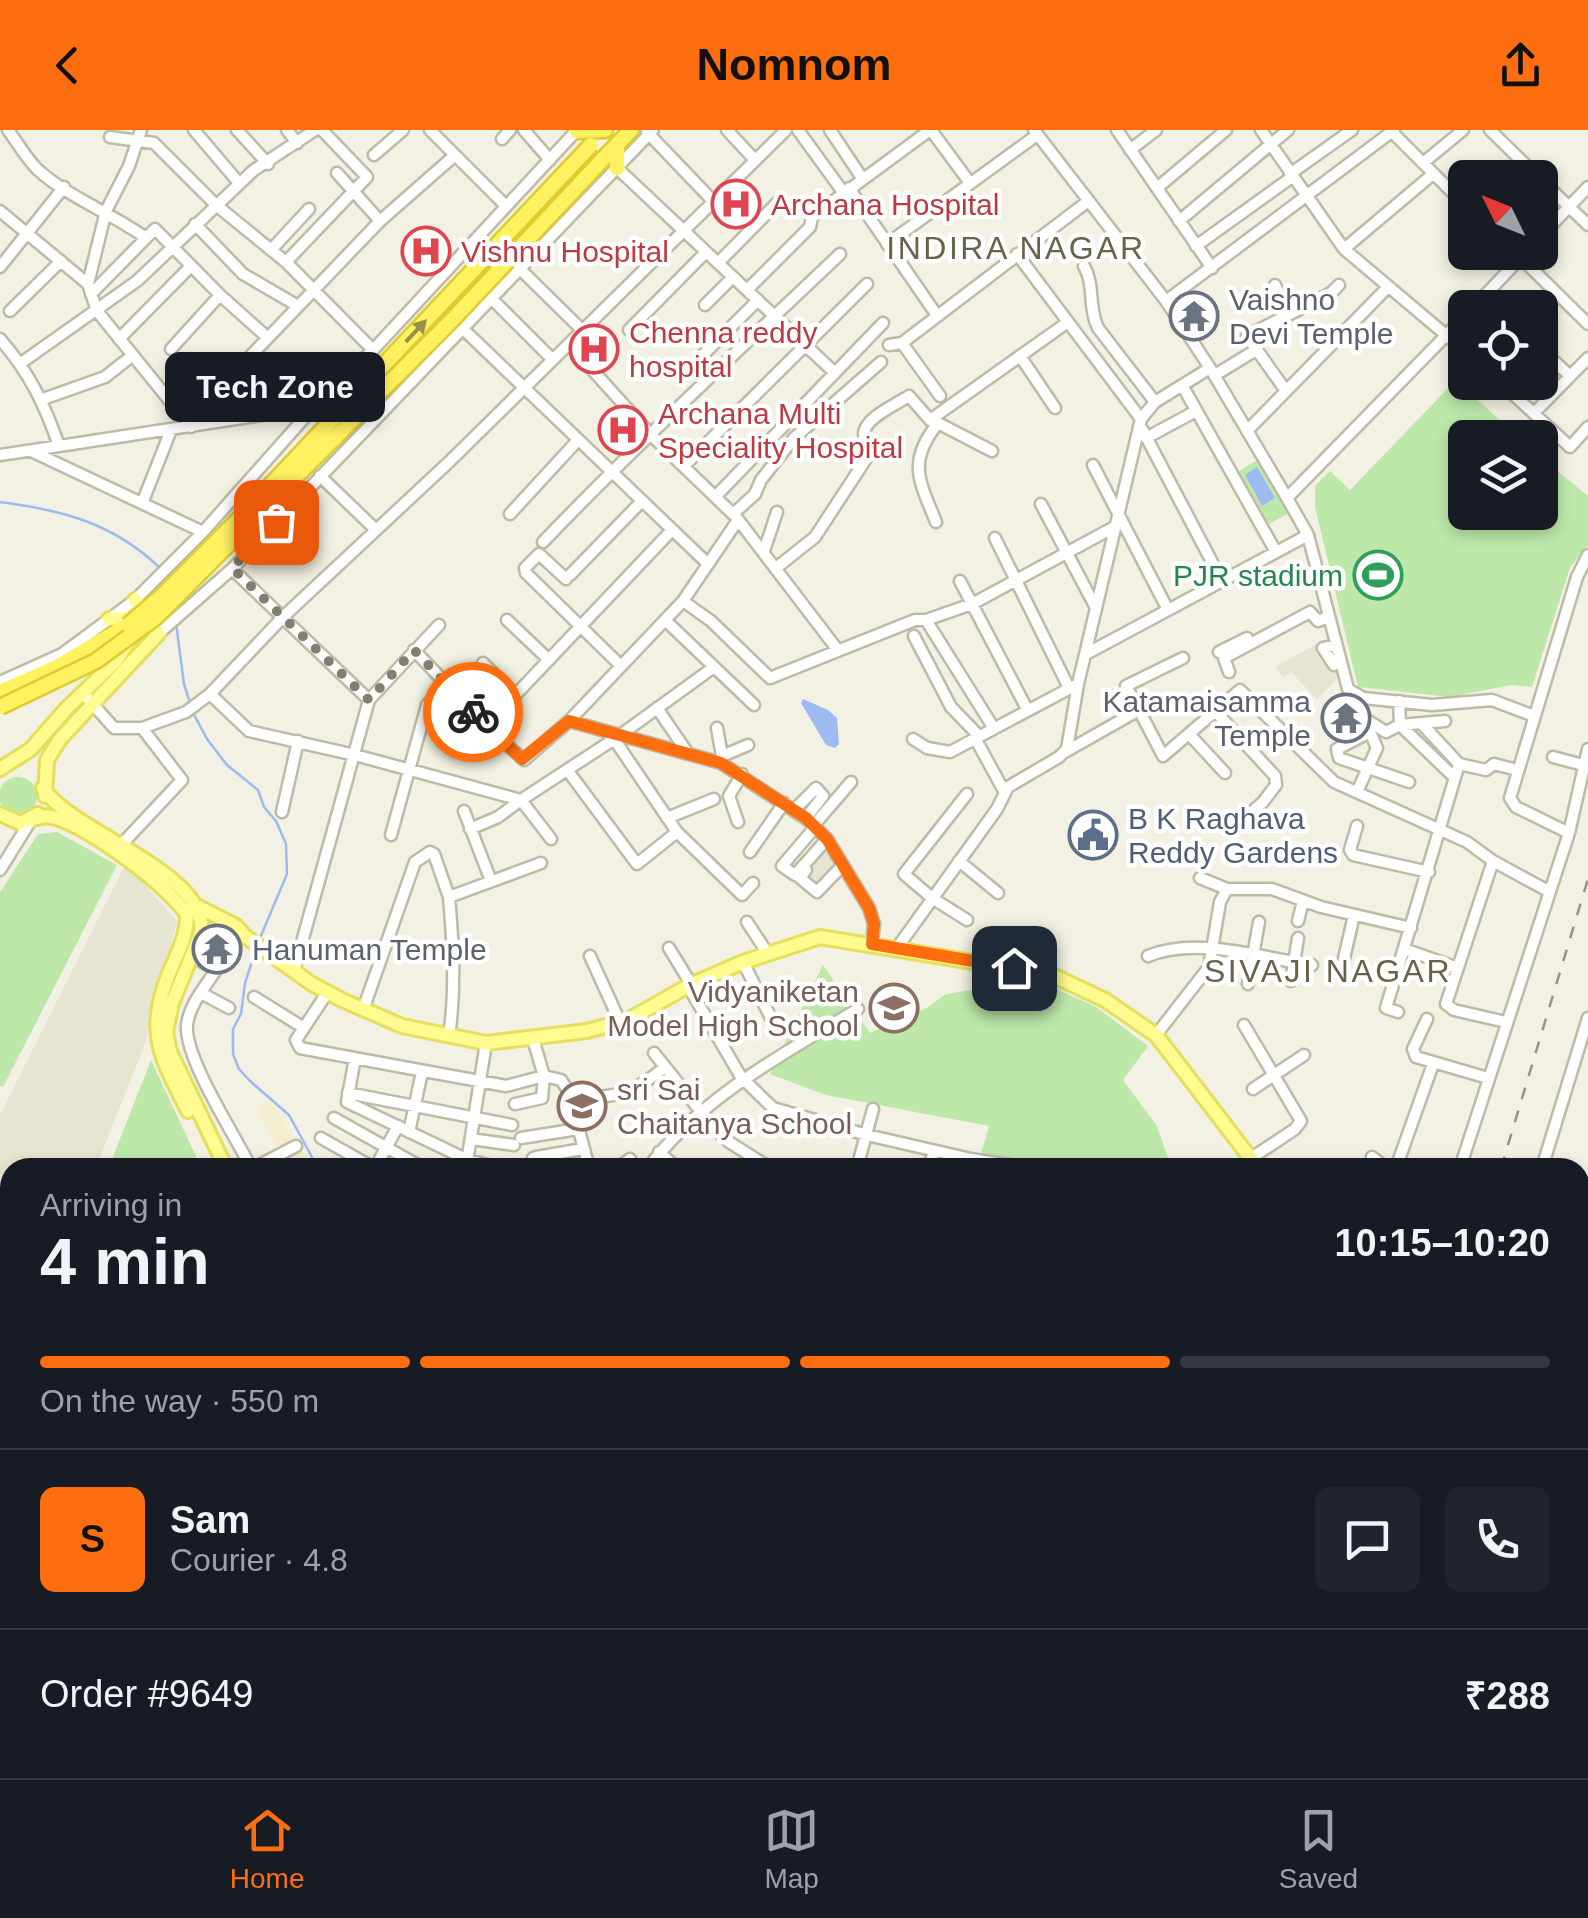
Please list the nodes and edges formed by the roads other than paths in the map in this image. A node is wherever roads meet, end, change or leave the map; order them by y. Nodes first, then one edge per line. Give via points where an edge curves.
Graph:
1 (194, 130) edge
2 (237, 130) edge
3 (287, 130) edge
4 (315, 130) edge
5 (322, 130) edge
6 (403, 130) edge
7 (430, 130) edge
8 (524, 130) edge
9 (577, 130) edge
10 (605, 130) edge
11 (631, 130) edge
12 (727, 130) edge
13 (786, 130) edge
14 (798, 130) edge
15 (830, 130) edge
16 (930, 130) edge
17 (1117, 130) edge
18 (1156, 130) edge
19 (1226, 130) edge
20 (1261, 130) edge
21 (1288, 130) edge
22 (1352, 130) edge
23 (1463, 130) edge
24 (1490, 130) edge
25 (4, 131) edge
26 (649, 131) edge
27 (1393, 131) edge
28 (1035, 132) edge
29 (139, 135) edge
30 (110, 137) dead end
31 (297, 143) junction
32 (1270, 144) junction
33 (1130, 150) junction
34 (374, 155) dead end
35 (454, 156) junction
36 (754, 159) junction
37 (550, 160) junction
38 (1521, 160) edge
39 (1423, 163) junction
40 (268, 164) junction
41 (610, 164) junction
42 (337, 173) dead end
43 (1433, 174) junction
44 (1291, 176) junction
45 (862, 178) junction
46 (239, 184) junction
47 (970, 184) junction
48 (64, 187) junction
49 (1588, 187) edge
50 (1156, 188) junction
51 (1448, 188) edge
52 (846, 190) junction
53 (353, 191) junction
54 (1306, 196) junction
55 (1558, 196) edge
56 (712, 200) junction
57 (779, 200) dead end
58 (1088, 202) junction
59 (216, 205) junction
60 (506, 206) junction
61 (1568, 206) junction
62 (309, 209) dead end
63 (0, 211) edge
64 (106, 211) junction
65 (1558, 217) edge
66 (380, 221) junction
67 (1179, 221) junction
68 (195, 224) junction
69 (1588, 225) edge
70 (683, 230) junction
71 (28, 234) junction
72 (146, 238) junction
73 (887, 244) junction
74 (1196, 246) junction
75 (173, 248) junction
76 (1344, 249) junction
77 (271, 250) junction
78 (706, 252) junction
79 (840, 254) dead end
80 (1017, 254) junction
81 (61, 261) junction
82 (2, 262) edge
83 (286, 262) junction
84 (718, 263) junction
85 (191, 266) junction
86 (1084, 266) dead end
87 (520, 268) junction
88 (1212, 268) junction
89 (1506, 270) edge
90 (1536, 270) edge
91 (733, 277) junction
92 (867, 284) dead end
93 (1339, 285) dead end
94 (1275, 286) dead end
95 (1388, 287) junction
96 (90, 289) junction
97 (746, 290) junction
98 (1489, 290) edge
99 (312, 291) junction
100 (220, 295) junction
101 (491, 298) junction
102 (758, 300) junction
103 (1166, 301) junction
104 (706, 305) dead end
105 (298, 306) junction
106 (97, 311) junction
107 (10, 312) dead end
108 (936, 314) junction
109 (1288, 314) junction
110 (774, 316) junction
111 (1068, 322) junction
112 (883, 323) dead end
113 (1588, 324) edge
114 (462, 328) junction
115 (629, 330) dead end
116 (582, 331) junction
117 (1448, 335) joint
118 (268, 338) junction
119 (0, 339) edge
120 (119, 339) junction
121 (902, 343) junction
122 (570, 344) junction
123 (804, 344) junction
124 (889, 344) dead end
125 (171, 349) dead end
126 (374, 350) junction
127 (1256, 350) junction
128 (133, 355) junction
129 (1020, 356) junction
130 (1588, 358) edge
131 (552, 360) junction
132 (206, 362) dead end
133 (881, 362) dead end
134 (21, 363) junction
135 (1558, 365) edge
136 (1212, 371) junction
137 (835, 373) junction
138 (682, 376) dead end
139 (1570, 376) junction
140 (1182, 385) junction
141 (524, 388) junction
142 (1286, 391) junction
143 (940, 396) dead end
144 (42, 398) junction
145 (1519, 400) edge
146 (1154, 402) junction
147 (314, 408) junction
148 (1055, 408) dead end
149 (1196, 411) junction
150 (1534, 414) junction
151 (934, 421) junction
152 (191, 427) junction
153 (1588, 427) edge
154 (1143, 428) junction
155 (171, 430) junction
156 (1248, 431) junction
157 (652, 436) junction
158 (578, 440) junction
159 (59, 446) junction
160 (30, 451) junction
161 (992, 451) dead end
162 (0, 455) edge
163 (1093, 465) dead end
164 (264, 466) junction
165 (684, 466) junction
166 (611, 471) junction
167 (320, 476) junction
168 (716, 496) junction
169 (1288, 498) junction
170 (298, 499) junction
171 (642, 501) junction
172 (142, 502) junction
173 (1041, 504) dead end
174 (777, 512) dead end
175 (510, 514) dead end
176 (736, 517) junction
177 (1119, 521) junction
178 (936, 522) dead end
179 (376, 530) junction
180 (672, 530) junction
181 (203, 532) junction
182 (1308, 535) junction
183 (995, 538) dead end
184 (543, 542) dead end
185 (764, 550) junction
186 (1066, 552) junction
187 (1276, 552) junction
188 (1588, 555) edge
189 (707, 563) junction
190 (232, 568) junction
191 (776, 568) junction
192 (568, 577) junction
193 (1015, 579) junction
194 (1582, 579) edge
195 (1222, 581) junction
196 (960, 582) dead end
197 (549, 596) junction
198 (1324, 599) junction
199 (135, 600) junction
200 (684, 601) junction
201 (972, 604) junction
202 (1097, 609) junction
203 (1168, 610) junction
204 (283, 617) junction
205 (1328, 617) junction
206 (109, 620) junction
207 (508, 620) dead end
208 (665, 620) junction
209 (926, 620) junction
210 (439, 625) dead end
211 (579, 628) junction
212 (158, 634) junction
213 (914, 636) dead end
214 (414, 650) junction
215 (837, 650) junction
216 (1219, 652) dead end
217 (1086, 654) junction
218 (1183, 658) dead end
219 (549, 660) junction
220 (131, 662) junction
221 (483, 664) dead end
222 (621, 666) junction
223 (714, 667) junction
224 (108, 669) junction
225 (1229, 672) dead end
226 (0, 682) edge
227 (446, 684) junction
228 (1073, 686) junction
229 (0, 692) edge
230 (1353, 694) junction
231 (208, 695) junction
232 (515, 695) junction
233 (86, 698) junction
234 (369, 700) junction
235 (1399, 700) junction
236 (754, 705) dead end
237 (0, 707) edge
238 (657, 708) junction
239 (1028, 709) junction
240 (1139, 710) junction
241 (1216, 712) junction
242 (1534, 716) junction
243 (1365, 719) junction
244 (569, 721) junction
245 (1446, 721) dead end
246 (1422, 724) junction
247 (486, 726) junction
248 (994, 726) junction
249 (1400, 726) junction
250 (142, 728) junction
251 (716, 728) dead end
252 (1370, 732) junction
253 (1189, 734) junction
254 (977, 737) junction
255 (616, 738) junction
256 (913, 739) dead end
257 (298, 741) junction
258 (748, 745) dead end
259 (1588, 749) edge
260 (686, 752) junction
261 (1064, 753) junction
262 (355, 755) junction
263 (1553, 758) dead end
264 (720, 759) junction
265 (1459, 764) junction
266 (1583, 766) junction
267 (1369, 768) junction
268 (0, 769) edge
269 (408, 769) junction
270 (568, 770) junction
271 (1517, 770) junction
272 (1225, 772) dead end
273 (742, 774) junction
274 (1454, 777) junction
275 (851, 782) dead end
276 (1409, 782) dead end
277 (43, 788) junction
278 (1004, 791) junction
279 (1357, 792) junction
280 (967, 794) dead end
281 (714, 799) dead end
282 (521, 800) junction
283 (789, 807) junction
284 (464, 811) dead end
285 (282, 812) dead end
286 (0, 814) edge
287 (667, 818) junction
288 (32, 819) junction
289 (738, 822) dead end
290 (812, 823) junction
291 (1357, 826) dead end
292 (1440, 828) junction
293 (470, 829) junction
294 (1233, 829) dead end
295 (677, 832) junction
296 (1569, 833) junction
297 (391, 835) dead end
298 (551, 838) dead end
299 (828, 841) junction
300 (122, 844) junction
301 (750, 852) dead end
302 (959, 861) junction
303 (1494, 861) junction
304 (541, 863) dead end
305 (843, 865) junction
306 (0, 870) edge
307 (1428, 872) junction
308 (1200, 878) dead end
309 (491, 881) junction
310 (754, 884) dead end
311 (1227, 890) junction
312 (1550, 892) junction
313 (998, 893) dead end
314 (449, 896) junction
315 (183, 898) junction
316 (932, 898) junction
317 (1303, 901) junction
318 (199, 912) junction
319 (1354, 915) junction
320 (968, 920) dead end
321 (1298, 921) dead end
322 (747, 922) dead end
323 (1259, 922) dead end
324 (1411, 928) junction
325 (1298, 938) dead end
326 (872, 944) junction
327 (669, 948) dead end
328 (897, 948) junction
329 (1404, 948) junction
330 (1212, 950) junction
331 (768, 954) junction
332 (192, 956) junction
333 (590, 956) dead end
334 (1148, 956) dead end
335 (1254, 957) junction
336 (743, 962) junction
337 (1294, 963) junction
338 (1343, 963) dead end
339 (1312, 965) dead end
340 (1458, 968) junction
341 (294, 972) junction
342 (1291, 981) dead end
343 (1248, 984) dead end
344 (690, 985) junction
345 (202, 993) junction
346 (327, 993) junction
347 (254, 998) dead end
348 (228, 1008) dead end
349 (858, 1009) dead end
350 (362, 1010) junction
351 (1398, 1012) dead end
352 (1588, 1018) edge
353 (1426, 1019) dead end
354 (772, 1020) dead end
355 (620, 1022) junction
356 (1506, 1022) junction
357 (1244, 1025) dead end
358 (304, 1028) junction
359 (450, 1036) junction
360 (1156, 1036) junction
361 (534, 1039) junction
362 (486, 1043) junction
363 (654, 1053) dead end
364 (165, 1054) junction
365 (1304, 1055) dead end
366 (355, 1058) junction
367 (1433, 1064) junction
368 (664, 1067) junction
369 (422, 1072) junction
370 (544, 1076) junction
371 (1275, 1076) junction
372 (1488, 1078) junction
373 (745, 1080) junction
374 (480, 1081) junction
375 (1253, 1089) dead end
376 (348, 1093) junction
377 (572, 1100) junction
378 (515, 1104) dead end
379 (416, 1106) junction
380 (874, 1109) dead end
381 (701, 1113) junction
382 (474, 1117) junction
383 (334, 1118) dead end
384 (512, 1125) dead end
385 (404, 1129) junction
386 (578, 1129) junction
387 (867, 1135) junction
388 (321, 1138) dead end
389 (471, 1139) junction
390 (296, 1146) dead end
391 (386, 1147) junction
392 (583, 1148) junction
393 (934, 1150) junction
394 (659, 1152) junction
395 (212, 1158) edge
396 (221, 1158) edge
397 (248, 1158) edge
398 (273, 1158) edge
399 (356, 1158) edge
400 (380, 1158) edge
401 (405, 1158) edge
402 (456, 1158) edge
403 (468, 1158) edge
404 (548, 1158) edge
405 (586, 1158) edge
406 (655, 1158) edge
407 (666, 1158) edge
408 (754, 1158) edge
409 (860, 1158) edge
410 (932, 1158) edge
411 (974, 1158) edge
412 (1250, 1158) edge
413 (1260, 1158) edge
414 (1400, 1158) edge
415 (1463, 1158) edge
416 (1545, 1158) edge

1 - 46 street
2 - 40 street
3 - 31 street
4 - 31 street
5 - 53 street via 368,177
6 - 34 street
7 - 35 street
8 - 37 street
9 - 10 highway
9 - 37 street
229 -> 10 highway, bridge via 104,641 163,595
11 - 41 highway
12 - 36 street
13 - 36 street
14 - 52 street
15 - 45 street
16 - 45 street
16 - 47 street
17 - 33 street
18 - 33 street
19 - 50 street
20 - 32 street
21 - 32 street
22 - 44 street
23 - 39 street
24 - 38 street
25 - 48 street via 37,169
26 - 41 street
26 - 56 street
27 - 39 street
27 - 54 street
28 - 47 street
28 - 58 street
29 - 30 street
29 - 59 street
29 - 64 street
31 - 40 street
32 - 44 street
32 - 67 street
33 - 50 street
35 - 60 street
35 - 66 street
36 - 56 street
37 - 60 street
39 - 43 street
40 - 46 street
41 - 70 street
41 - 87 street
41 - 237 highway, bridge via 156,618 96,661
42 - 53 street
43 - 51 street
43 - 76 street
44 - 54 street
44 - 74 street
45 - 52 street
46 - 59 street
47 - 73 street
48 - 64 street
48 - 71 street
49 - 61 street
50 - 67 street
52 - 73 street
52 - 97 street
53 - 66 street
53 - 83 street
54 - 76 street
54 - 88 street
55 - 61 street
56 - 70 street
57 - 84 street
58 - 80 street
58 - 103 street
59 - 68 street
59 - 77 street
60 - 126 street
61 - 65 street
61 - 69 street
62 - 77 street
63 - 71 street
64 - 72 street
64 - 96 street
66 - 99 street
67 - 74 street
68 - 75 street
68 - 105 street via 243,274
70 - 78 street
70 - 116 street
71 - 81 street
71 - 82 street
72 - 75 street via 155,229
72 - 96 street
73 - 108 street
74 - 88 street
75 - 85 street
75 - 106 street
76 - 95 street
77 - 83 street
78 - 84 street
78 - 115 street
79 - 110 street
80 - 108 street
80 - 111 street
81 - 96 street
81 - 107 street
83 - 99 street
84 - 91 street
85 - 100 street
85 - 120 street
86 - 146 street via 1098,328
87 - 101 street
87 - 116 street
88 - 103 street
89 - 98 street
90 - 113 street
91 - 97 street
91 - 104 street
92 - 123 street
93 - 109 street
94 - 109 street
95 - 117 street
95 - 142 street
96 - 106 street
97 - 102 street
99 - 105 street
99 - 126 street
100 - 118 street
100 - 125 street
101 - 114 street
101 - 131 street
102 - 110 street
102 - 138 street
103 - 136 street
105 - 118 street
106 - 120 street
106 - 134 street
108 - 121 street
109 - 127 street via 1249,334
110 - 123 street
110 - 157 street
111 - 129 street
111 - 154 street
112 - 137 street
114 - 141 street
114 - 167 street
116 - 122 street
117 - 169 street
118 - 132 street via 240,367
119 - 134 street
120 - 128 street
121 - 124 street
121 - 143 street
122 - 131 street
122 - 157 street
123 - 137 street
123 - 165 street
126 - 147 street
127 - 136 street
127 - 142 street
128 - 144 street via 105,377
128 - 152 street
129 - 148 street
129 - 151 street
130 - 139 street
131 - 141 street
133 - 176 street via 794,438
134 - 144 street
135 - 139 street
136 - 140 street
136 - 156 street
137 - 168 street
139 - 150 street
140 - 146 street
140 - 149 street
141 - 158 street
141 - 179 street
142 - 156 street
144 - 159 street
145 - 150 street
146 - 154 street
147 - 152 street
147 - 164 street
149 - 154 street
149 - 187 street
150 - 153 street via 1570,447
151 - 161 street
151 - 178 street via 917,460
151 - 191 street via 909,396 867,424 866,459 815,536
152 - 155 street
154 - 177 street
154 - 195 street
155 - 159 street
155 - 172 street
156 - 169 street
157 - 165 street
157 - 166 street
158 - 166 street
158 - 175 street
159 - 160 street
160 - 162 street
160 - 172 street
163 - 177 street
164 - 170 street
164 - 181 street
165 - 168 street
166 - 171 street
166 - 184 street
167 - 170 street
167 - 179 street
168 - 176 street
169 - 182 street
170 - 190 street
171 - 180 street
171 - 192 street
172 - 181 street
173 - 186 street
174 - 185 street
176 - 185 street
176 - 189 street
177 - 186 street
177 - 202 street
177 - 203 street
179 - 204 street
180 - 189 street
180 - 211 street
181 - 199 street
182 - 187 street
182 - 198 street
183 - 193 street
185 - 191 street
186 - 193 street
186 - 202 street
187 - 195 street
188 - 194 street
189 - 200 street
190 - 204 street
190 - 212 street
191 - 215 street
192 - 197 street
192 - 197 street via 537,554 525,571
193 - 201 street
193 - 228 street
194 - 242 street
195 - 203 street
196 - 201 street
197 - 211 street
198 - 205 street
198 - 216 street
199 - 206 street
199 - 212 main road
200 - 208 street
200 - 215 street via 770,678
201 - 209 street
201 - 239 street
202 - 217 street
203 - 217 street
204 - 231 street
204 - 234 street
205 - 225 street via 1318,620 1310,612 1224,658
205 - 230 street
206 - 224 main road via 128,618 135,629
206 - 226 street via 62,654
207 - 219 street
208 - 222 street
208 - 223 street
209 - 215 street
209 - 248 street
210 - 214 street
211 - 219 street
211 - 222 street
212 - 220 main road
213 - 254 street via 950,707
214 - 227 street
214 - 234 street
217 - 228 street
218 - 240 street via 1126,686
219 - 232 street
220 - 224 main road
220 - 233 main road
221 - 232 street
222 - 244 street
223 - 236 street
223 - 238 street
224 - 233 main road
227 - 247 street
227 - 269 street via 427,705
228 - 239 street
228 - 261 street
230 - 235 street
230 - 243 street
231 - 250 street via 186,712
231 - 257 street via 249,731
232 - 247 street
233 - 250 street via 114,728
233 - 268 main road via 31,750
233 - 277 main road via 51,752
234 - 262 street
235 - 242 street via 1492,700
235 - 249 street
238 - 255 street
238 - 260 street
239 - 248 street
240 - 253 street via 1163,756
240 - 261 street
241 - 253 street
241 - 279 street via 1240,690 1323,775
241 - 294 street via 1275,776 1264,802
242 - 271 street
243 - 249 street via 1384,732
243 - 252 street
244 - 247 street via 524,760
244 - 255 street
245 - 246 street
246 - 249 street
246 - 265 street
248 - 254 street
249 - 274 street
250 - 300 street via 182,780
251 - 264 street
252 - 267 street via 1378,748
252 - 267 street via 1337,749 1339,758
253 - 272 street
254 - 256 street via 947,752
254 - 278 street
255 - 260 street
255 - 270 street
255 - 287 street
257 - 262 street
257 - 285 street
258 - 264 street
259 - 266 street
260 - 264 street
261 - 278 street
262 - 269 street
262 - 341 street
263 - 266 street
264 - 273 street
265 - 271 street
265 - 274 street
266 - 296 street
267 - 276 street
267 - 279 street
269 - 282 street
269 - 297 street
270 - 282 street
270 - 295 street via 637,864
271 - 296 street via 1512,802
273 - 283 street
273 - 289 street via 729,796
274 - 292 street
275 - 290 street
277 - 288 main road via 42,808
277 - 300 main road via 62,810
278 - 302 street
279 - 292 street
280 - 316 street via 904,871
281 - 287 street
282 - 293 street
282 - 298 street
283 - 290 street
283 - 290 street via 816,788 823,796
283 - 301 street
284 - 293 street
286 - 288 main road via 14,822
287 - 295 street
288 - 306 street
288 - 315 main road via 66,822
290 - 299 street
290 - 299 street via 782,866 795,875
291 - 307 street via 1352,855
292 - 303 street
292 - 307 street
293 - 309 street
295 - 310 street via 742,895
296 - 312 street
299 - 305 street
299 - 305 street via 800,878 817,892
300 - 315 main road
302 - 313 street
302 - 316 street
303 - 312 street
303 - 340 street
304 - 309 street
305 - 326 street via 869,908
307 - 324 street
308 - 311 street
309 - 314 street
311 - 317 street via 1272,890
311 - 330 street
312 - 356 street
314 - 350 street via 434,854 422,856
314 - 359 street
315 - 318 main road
315 - 364 main road via 186,936 156,1015
316 - 320 street
316 - 328 street
317 - 319 street
317 - 321 street
318 - 332 main road via 201,933
318 - 341 main road
319 - 324 street
319 - 338 street
322 - 331 street
323 - 335 street
324 - 329 street
325 - 337 street
326 - 328 main road
326 - 331 main road via 820,936
327 - 344 street
328 - 360 main road via 1052,975 1106,1000
329 - 340 street
329 - 351 street via 1386,1008
330 - 334 street
330 - 335 street
330 - 360 street via 1206,972
331 - 336 main road
332 - 345 street via 216,970
332 - 364 main road via 168,1014
333 - 355 street
335 - 337 street
335 - 343 street
336 - 344 main road
336 - 354 street
337 - 339 street
337 - 342 street
340 - 356 street via 1448,1008
341 - 346 main road
344 - 355 main road
344 - 373 street
345 - 348 street
345 - 397 street via 187,1027 192,1056
346 - 350 main road
346 - 358 street
347 - 358 street
349 - 373 street
350 - 359 main road
352 - 416 street
353 - 367 street via 1413,1052
355 - 361 main road
356 - 372 street
357 - 371 street
358 - 366 street via 296,1040 300,1048
359 - 362 main road
360 - 412 main road
361 - 362 main road
361 - 370 street
362 - 374 street
363 - 368 street
364 - 395 main road
364 - 396 main road
365 - 371 street
366 - 369 street
366 - 376 street
367 - 372 street
367 - 414 street
368 - 377 street via 637,1090
368 - 381 street
369 - 374 street
369 - 379 street
370 - 374 street via 506,1086
370 - 377 street via 561,1080
370 - 378 street via 542,1098
371 - 375 street
371 - 413 street via 1301,1121
372 - 415 street
373 - 381 street
373 - 387 street via 773,1108
374 - 382 street
376 - 379 street
376 - 385 street via 347,1102
377 - 386 street
379 - 382 street
379 - 385 street
380 - 387 street
381 - 394 street
381 - 408 street
382 - 384 street
382 - 389 street
383 - 391 street
385 - 391 street
385 - 402 street
386 - 389 street via 518,1142
386 - 392 street
387 - 393 street
387 - 409 street
388 - 399 street
389 - 403 street
390 - 398 street
391 - 400 street
391 - 401 street
392 - 404 street
392 - 405 street
393 - 410 street
393 - 411 street
394 - 406 street
394 - 407 street

